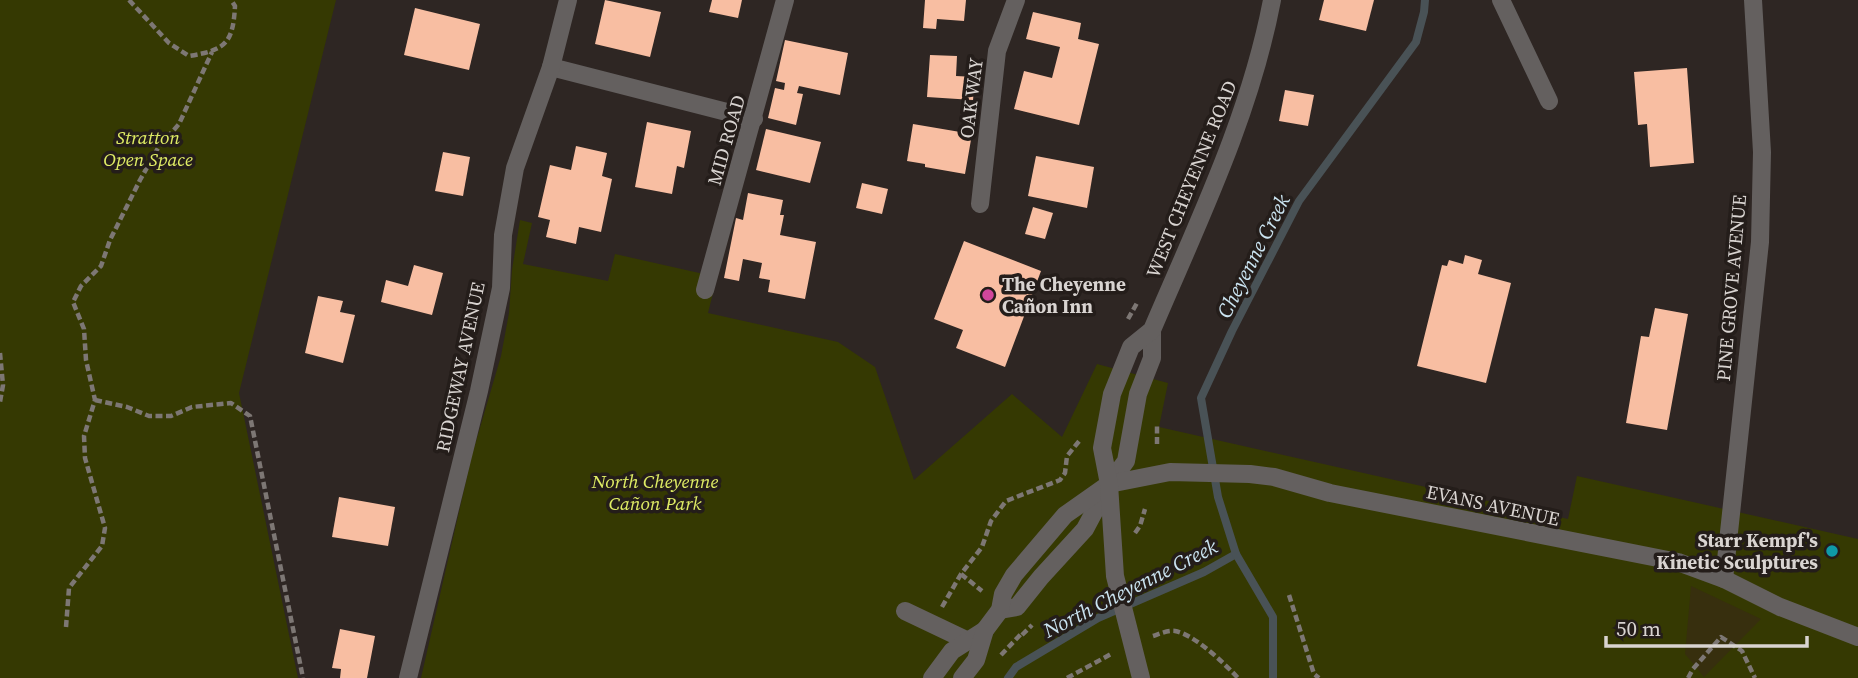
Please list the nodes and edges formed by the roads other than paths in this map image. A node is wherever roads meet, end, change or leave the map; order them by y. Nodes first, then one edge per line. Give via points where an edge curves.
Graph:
1 (568, 0) edge
2 (785, 0) edge
3 (1016, 0) edge
4 (1272, 0) edge
5 (1501, 0) edge
6 (1753, 0) edge
7 (551, 67) junction
8 (1549, 101) dead end
9 (754, 118) junction
10 (980, 204) dead end
11 (705, 290) dead end
12 (1152, 330) junction
13 (1109, 484) junction
14 (1724, 579) junction
15 (905, 611) dead end
16 (985, 630) junction
17 (1858, 637) edge
18 (968, 641) junction
19 (408, 678) edge
20 (932, 678) edge
21 (962, 678) edge
22 (1141, 678) edge

1 - 7 street, RIDGEWAY AVENUE
2 - 9 street, MID ROAD
3 - 10 street, OAK WAY via 998,51
4 - 12 street, WEST CHEYENNE ROAD via 1238,127
5 - 8 street
6 - 14 street, PINE GROVE AVENUE via 1762,152 1759,242
7 - 9 street
7 - 19 street, RIDGEWAY AVENUE via 515,168 498,300 479,391
9 - 11 street, MID ROAD
12 - 13 street, WEST CHEYENNE ROAD via 1152,358 1138,394 1126,461
12 - 13 street, WEST CHEYENNE ROAD via 1130,347 1112,394 1102,448
13 - 14 street, EVANS AVENUE via 1178,472 1274,477 1342,495 1678,562
13 - 16 street via 1065,515 1014,575 1000,610
13 - 22 street, WEST CHEYENNE ROAD via 1115,576
14 - 17 street, EVANS AVENUE
15 - 18 street
16 - 18 street
16 - 21 street via 976,660
18 - 20 street via 952,651

